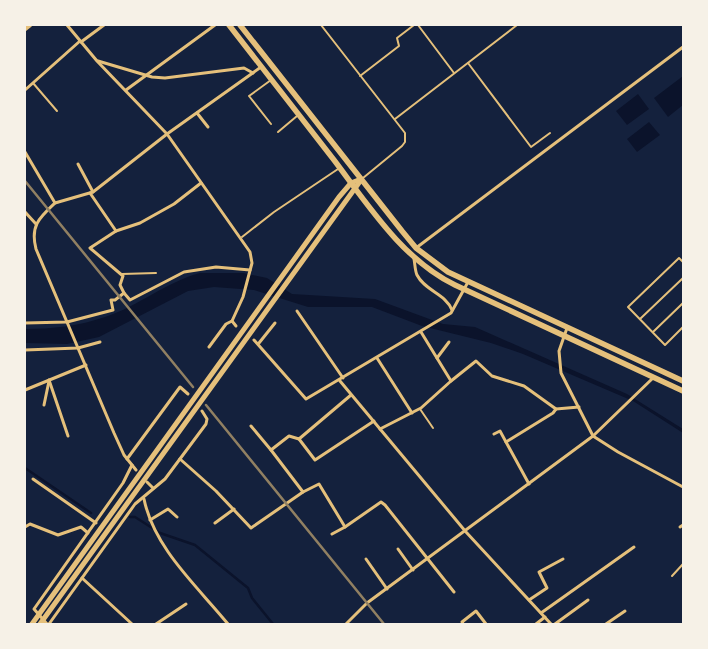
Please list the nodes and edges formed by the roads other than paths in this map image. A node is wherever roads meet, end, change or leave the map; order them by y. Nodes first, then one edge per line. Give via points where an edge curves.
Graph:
1 (30, 25) edge
2 (67, 25) edge
3 (104, 25) edge
4 (214, 25) edge
5 (229, 25) edge
6 (240, 25) edge
7 (320, 25) edge
8 (416, 25) edge
9 (517, 25) edge
10 (25, 29) edge
11 (81, 42) junction
12 (683, 47) edge
13 (97, 61) junction
14 (468, 63) junction
15 (262, 67) junction
16 (253, 73) junction
17 (454, 73) junction
18 (145, 75) junction
19 (360, 76) junction
20 (271, 80) junction
21 (33, 83) junction
22 (25, 90) edge
23 (126, 90) junction
24 (57, 111) dead end
25 (197, 113) junction
26 (298, 114) junction
27 (395, 118) junction
28 (271, 124) dead end
29 (208, 127) dead end
30 (278, 132) dead end
31 (550, 132) dead end
32 (167, 134) junction
33 (25, 152) edge
34 (78, 164) dead end
35 (340, 168) junction
36 (361, 180) junction
37 (201, 182) junction
38 (351, 182) junction
39 (356, 188) junction
40 (92, 193) junction
41 (55, 203) junction
42 (25, 212) edge
43 (36, 224) junction
44 (116, 231) junction
45 (242, 238) junction
46 (416, 248) junction
47 (414, 259) junction
48 (683, 262) edge
49 (250, 271) junction
50 (122, 274) junction
51 (156, 274) dead end
52 (683, 278) edge
53 (468, 281) junction
54 (464, 289) junction
55 (124, 293) junction
56 (683, 303) edge
57 (297, 311) dead end
58 (453, 311) junction
59 (640, 319) junction
60 (232, 321) junction
61 (25, 323) edge
62 (67, 323) junction
63 (275, 323) dead end
64 (236, 326) dead end
65 (567, 327) junction
66 (683, 327) edge
67 (421, 332) junction
68 (653, 332) junction
69 (564, 335) junction
70 (254, 340) dead end
71 (100, 342) dead end
72 (450, 342) dead end
73 (259, 343) junction
74 (78, 347) junction
75 (209, 348) dead end
76 (25, 350) edge
77 (377, 358) junction
78 (437, 358) junction
79 (86, 365) junction
80 (653, 377) junction
81 (49, 380) junction
82 (342, 380) junction
83 (683, 380) edge
84 (451, 382) junction
85 (25, 390) edge
86 (683, 391) edge
87 (188, 394) dead end
88 (351, 395) junction
89 (44, 405) dead end
90 (579, 407) junction
91 (420, 409) junction
92 (556, 409) junction
93 (202, 411) dead end
94 (412, 413) junction
95 (374, 421) junction
96 (251, 426) dead end
97 (433, 428) dead end
98 (380, 429) junction
99 (494, 434) dead end
100 (68, 436) dead end
101 (594, 436) junction
102 (299, 439) junction
103 (506, 442) junction
104 (271, 450) junction
105 (127, 459) junction
106 (180, 460) junction
107 (132, 465) junction
108 (136, 470) dead end
109 (32, 479) dead end
110 (147, 482) dead end
111 (529, 484) junction
112 (683, 487) edge
113 (153, 488) junction
114 (303, 492) junction
115 (144, 499) junction
116 (234, 509) junction
117 (176, 518) dead end
118 (150, 520) junction
119 (96, 523) junction
120 (215, 523) dead end
121 (25, 527) edge
122 (345, 527) junction
123 (466, 532) junction
124 (88, 533) junction
125 (332, 534) dead end
126 (634, 547) dead end
127 (398, 548) dead end
128 (366, 558) dead end
129 (563, 559) dead end
130 (427, 560) junction
131 (683, 564) edge
132 (413, 570) junction
133 (672, 576) dead end
134 (82, 578) junction
135 (387, 589) junction
136 (454, 592) dead end
137 (529, 600) junction
138 (588, 600) dead end
139 (186, 604) dead end
140 (625, 611) dead end
141 (541, 613) junction
142 (39, 614) junction
143 (544, 617) junction
144 (45, 623) edge
145 (32, 624) edge
146 (132, 624) edge
147 (156, 624) edge
148 (228, 624) edge
149 (346, 624) edge
150 (463, 624) edge
151 (486, 624) edge
152 (536, 624) edge
153 (551, 624) edge
154 (555, 624) edge
155 (606, 624) edge

1 - 10 main road
2 - 11 street
3 - 11 street
4 - 18 street
5 - 15 highway
6 - 36 highway
7 - 19 lane
8 - 17 lane
8 - 19 lane via 397,38 399,46
9 - 14 lane
11 - 13 street
11 - 21 street
12 - 46 street
13 - 18 street
13 - 23 street
14 - 17 lane
14 - 31 lane via 531,147
15 - 16 street
15 - 20 highway
16 - 18 street via 244,68 165,78
16 - 25 street
17 - 27 lane
18 - 23 street
19 - 27 lane
20 - 26 highway
20 - 28 lane via 249,96
21 - 22 street
21 - 24 lane
23 - 32 street
25 - 29 street
25 - 32 street
26 - 30 lane
26 - 35 highway
27 - 36 lane via 405,133 405,142
32 - 37 street
32 - 40 street
33 - 41 street
34 - 40 street
35 - 38 highway
35 - 45 lane via 274,212
36 - 38 main road
36 - 39 main road
36 - 46 highway
37 - 44 street via 174,204 140,223
37 - 45 street
38 - 39 highway
38 - 142 main road
39 - 47 highway
39 - 144 main road via 247,336
40 - 41 street
40 - 44 street
41 - 43 street
42 - 43 street
43 - 62 street via 33,230 36,249
44 - 50 street via 90,248
45 - 49 street via 252,257
46 - 53 highway via 448,272
47 - 54 highway
47 - 58 street via 421,281 446,300
48 - 59 lane via 679,258 628,307
49 - 55 street via 216,267 184,272 130,300
49 - 60 street
50 - 51 lane
50 - 55 street via 120,286
52 - 59 lane
53 - 54 street
53 - 65 highway
54 - 58 street
54 - 69 highway
55 - 62 street via 111,300 113,310
56 - 68 lane
57 - 82 street
58 - 67 street
59 - 68 lane
60 - 64 street
60 - 75 street via 226,324
61 - 62 street
62 - 74 street
63 - 73 street
65 - 69 street
65 - 83 highway
66 - 68 lane via 665,345
67 - 77 street
67 - 78 street
69 - 80 highway
69 - 90 street via 558,360 561,373
70 - 73 street
71 - 74 street
72 - 78 street
73 - 82 street via 306,399
74 - 76 street
74 - 79 street
77 - 82 street
77 - 94 street
78 - 84 street
79 - 81 street
79 - 105 street
80 - 86 highway
80 - 101 street
81 - 85 street
81 - 89 street
81 - 100 street
82 - 88 street
84 - 91 street
84 - 92 street via 476,361 492,376 524,386
87 - 105 street via 180,387
88 - 95 street
88 - 102 street
90 - 92 street
90 - 101 street
91 - 94 street
91 - 97 lane
92 - 103 street
93 - 106 street via 206,424
94 - 98 street
95 - 98 street
95 - 102 street via 315,460
96 - 104 street
98 - 123 street
99 - 103 street via 500,431
101 - 111 street
101 - 112 street
102 - 104 street via 289,436
103 - 111 street
104 - 114 street
105 - 107 street
106 - 113 street
106 - 116 street
107 - 108 street
107 - 119 street
109 - 119 street
110 - 113 street
111 - 123 street
113 - 115 street
114 - 116 street via 251,528
114 - 122 street via 319,484
115 - 118 street
115 - 134 street via 135,504
116 - 120 street
117 - 118 street via 168,509
118 - 148 street via 162,543
119 - 124 street
121 - 124 street via 30,524 58,535 81,527
122 - 125 street
122 - 130 street via 380,502 402,525
123 - 130 street
123 - 137 street
124 - 142 street via 34,609
126 - 141 street
127 - 132 street
128 - 135 street
129 - 137 street via 539,572 547,588
130 - 132 street
130 - 136 street
131 - 133 lane
132 - 135 street
134 - 144 street
134 - 146 street
135 - 149 street
137 - 141 street
138 - 154 street
139 - 147 street
140 - 155 street
141 - 143 street
142 - 144 street
142 - 145 main road
143 - 152 street
143 - 153 street
150 - 151 street via 476,611

